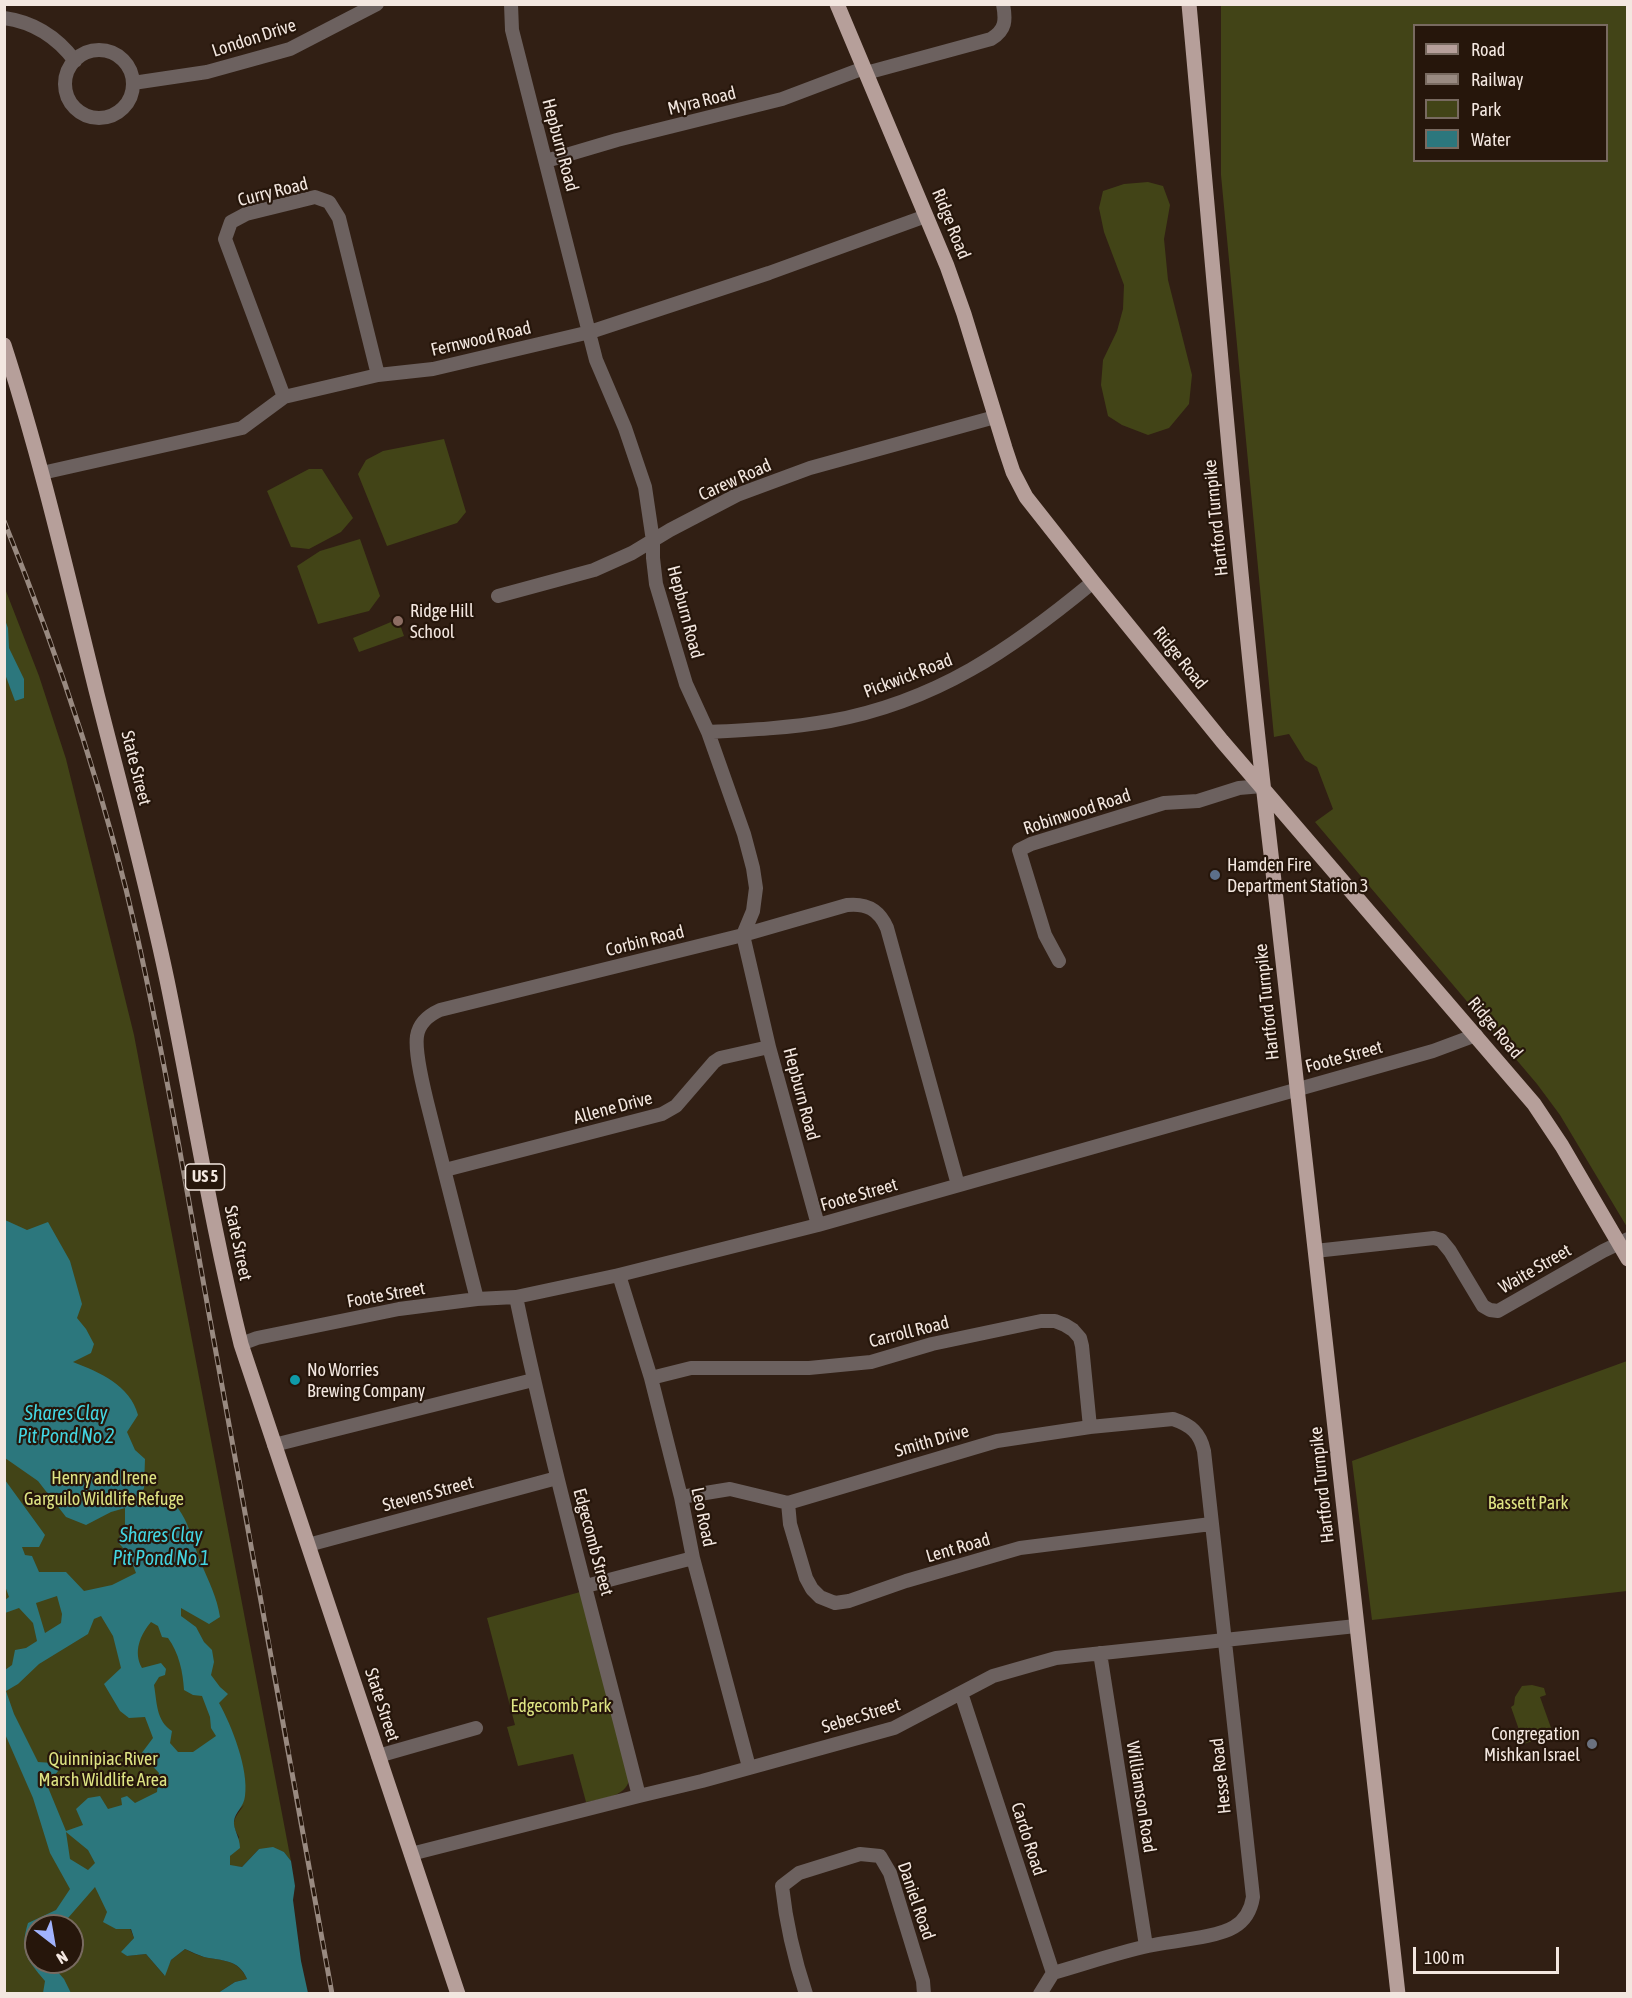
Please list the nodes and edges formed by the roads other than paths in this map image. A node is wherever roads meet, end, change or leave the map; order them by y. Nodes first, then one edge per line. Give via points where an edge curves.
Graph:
1 (377, 4) edge
2 (511, 4) edge
3 (837, 4) edge
4 (1003, 4) edge
5 (1189, 4) edge
6 (4, 18) edge
7 (75, 61) junction
8 (865, 71) junction
9 (133, 83) junction
10 (546, 161) junction
11 (926, 216) junction
12 (590, 332) junction
13 (4, 345) edge
14 (378, 375) junction
15 (284, 396) junction
16 (995, 417) junction
17 (42, 473) junction
18 (653, 541) junction
19 (1093, 582) junction
20 (498, 596) dead end
21 (708, 732) junction
22 (1262, 786) junction
23 (743, 935) junction
24 (1059, 961) dead end
25 (1476, 1035) junction
26 (769, 1047) junction
27 (1296, 1089) junction
28 (445, 1170) junction
29 (958, 1185) junction
30 (818, 1225) junction
31 (1623, 1241) edge
32 (1315, 1251) junction
33 (1628, 1259) edge
34 (618, 1275) junction
35 (516, 1298) junction
36 (477, 1299) junction
37 (241, 1344) junction
38 (651, 1378) junction
39 (533, 1380) junction
40 (1090, 1427) junction
41 (1195, 1430) joint
42 (274, 1445) junction
43 (557, 1478) junction
44 (681, 1497) junction
45 (788, 1503) junction
46 (1211, 1524) junction
47 (308, 1545) junction
48 (693, 1558) junction
49 (586, 1586) junction
50 (1356, 1626) junction
51 (1224, 1640) junction
52 (1100, 1653) junction
53 (961, 1693) junction
54 (476, 1728) dead end
55 (378, 1756) junction
56 (749, 1767) junction
57 (639, 1796) junction
58 (411, 1854) junction
59 (1146, 1946) junction
60 (1053, 1973) junction
61 (458, 1994) edge
62 (806, 1994) edge
63 (924, 1994) edge
64 (1040, 1994) edge
65 (1398, 1994) edge

1 - 9 street, London Drive via 290,49 207,72
2 - 10 street, Hepburn Road via 512,30
3 - 8 main road, Ridge Road
4 - 8 street, Myra Road via 1004,28 991,39
5 - 22 main road, Hartford Turnpike
6 - 7 street via 35,26 64,47
7 - 9 street via 92,51 111,52 127,64
7 - 9 street via 69,70 66,92 78,110 88,116 98,118 119,111 127,104
8 - 10 street, Myra Road via 782,99
8 - 11 main road, Ridge Road
10 - 12 street, Hepburn Road
11 - 12 street, Fernwood Road via 779,270
11 - 16 main road, Ridge Road via 958,295
12 - 14 street, Fernwood Road via 433,369
12 - 18 street, Hepburn Road via 645,487
13 - 17 main road, State Street / US 5
14 - 15 street, Fernwood Road
14 - 15 street, Curry Road via 339,218 329,202 315,197 246,214 231,222 225,239
15 - 17 street, Fernwood Road via 242,428
16 - 18 street, Carew Road via 810,468 737,495
16 - 19 main road, Ridge Road via 1013,472 1026,497
17 - 37 main road, State Street / US 5 via 159,947
18 - 20 street, Carew Road via 594,570
18 - 21 street, Hepburn Road via 656,584 686,684
19 - 21 street, Pickwick Road via 1020,639 936,688 832,721
19 - 22 main road, Ridge Road
21 - 23 street, Hepburn Road via 753,868 753,911
22 - 24 street, Robinwood Road via 1239,788 1198,801 1164,803 1019,850 1045,935
22 - 25 main road, Ridge Road
22 - 27 main road, Hartford Turnpike
23 - 26 street, Hepburn Road
23 - 28 street, Corbin Road via 432,1014 419,1029 417,1051
23 - 29 street, Corbin Road via 847,904 864,904 883,919
25 - 27 street, Foote Street
25 - 31 main road, Ridge Road via 1543,1117
26 - 28 street, Allene Drive via 720,1058 676,1106 662,1114
26 - 30 street, Hepburn Road
27 - 29 street, Foote Street
27 - 32 main road, Hartford Turnpike
28 - 36 street, Corbin Road
29 - 30 street, Foote Street
30 - 34 street, Foote Street
31 - 32 street, Waite Street via 1498,1311 1483,1306 1441,1240
31 - 33 main road, Ridge Road
32 - 50 main road, Hartford Turnpike
34 - 35 street, Foote Street
34 - 38 street, Leo Road
35 - 36 street, Foote Street
35 - 39 street, Edgecomb Street
36 - 37 street, Foote Street via 399,1309
37 - 42 main road, State Street / US 5
38 - 40 street, Carroll Road via 691,1368 809,1368 871,1362 1003,1328 1055,1321 1080,1338
38 - 44 street, Leo Road
39 - 42 street
39 - 43 street, Edgecomb Street
40 - 41 street, Smith Drive via 1173,1419
40 - 45 street, Smith Drive via 997,1441
41 - 46 street, Hesse Road via 1204,1451
42 - 47 main road, State Street / US 5
43 - 47 street, Stevens Street
43 - 49 street, Edgecomb Street
44 - 45 street, Smith Drive via 729,1489
44 - 48 street, Leo Road
45 - 46 street, Lent Road via 806,1578 820,1598 835,1603 1020,1548
46 - 51 street, Hesse Road
47 - 55 main road, State Street / US 5
48 - 49 street
48 - 56 street, Leo Road
49 - 57 street, Edgecomb Street
50 - 51 street, Sebec Street
50 - 65 main road, Hartford Turnpike
51 - 52 street, Sebec Street
51 - 59 street, Hesse Road via 1252,1906 1232,1929
52 - 53 street, Sebec Street via 1056,1658 993,1676
52 - 59 street, Williamson Road
53 - 56 street, Sebec Street via 894,1728
53 - 60 street, Cardo Road
54 - 55 street
55 - 58 main road, State Street / US 5
56 - 57 street, Sebec Street
57 - 58 street, Sebec Street
58 - 61 main road, State Street / US 5
59 - 60 street, Hesse Road
60 - 64 street
62 - 63 street, Daniel Road via 796,1964 782,1886 799,1874 860,1854 880,1856 890,1873

